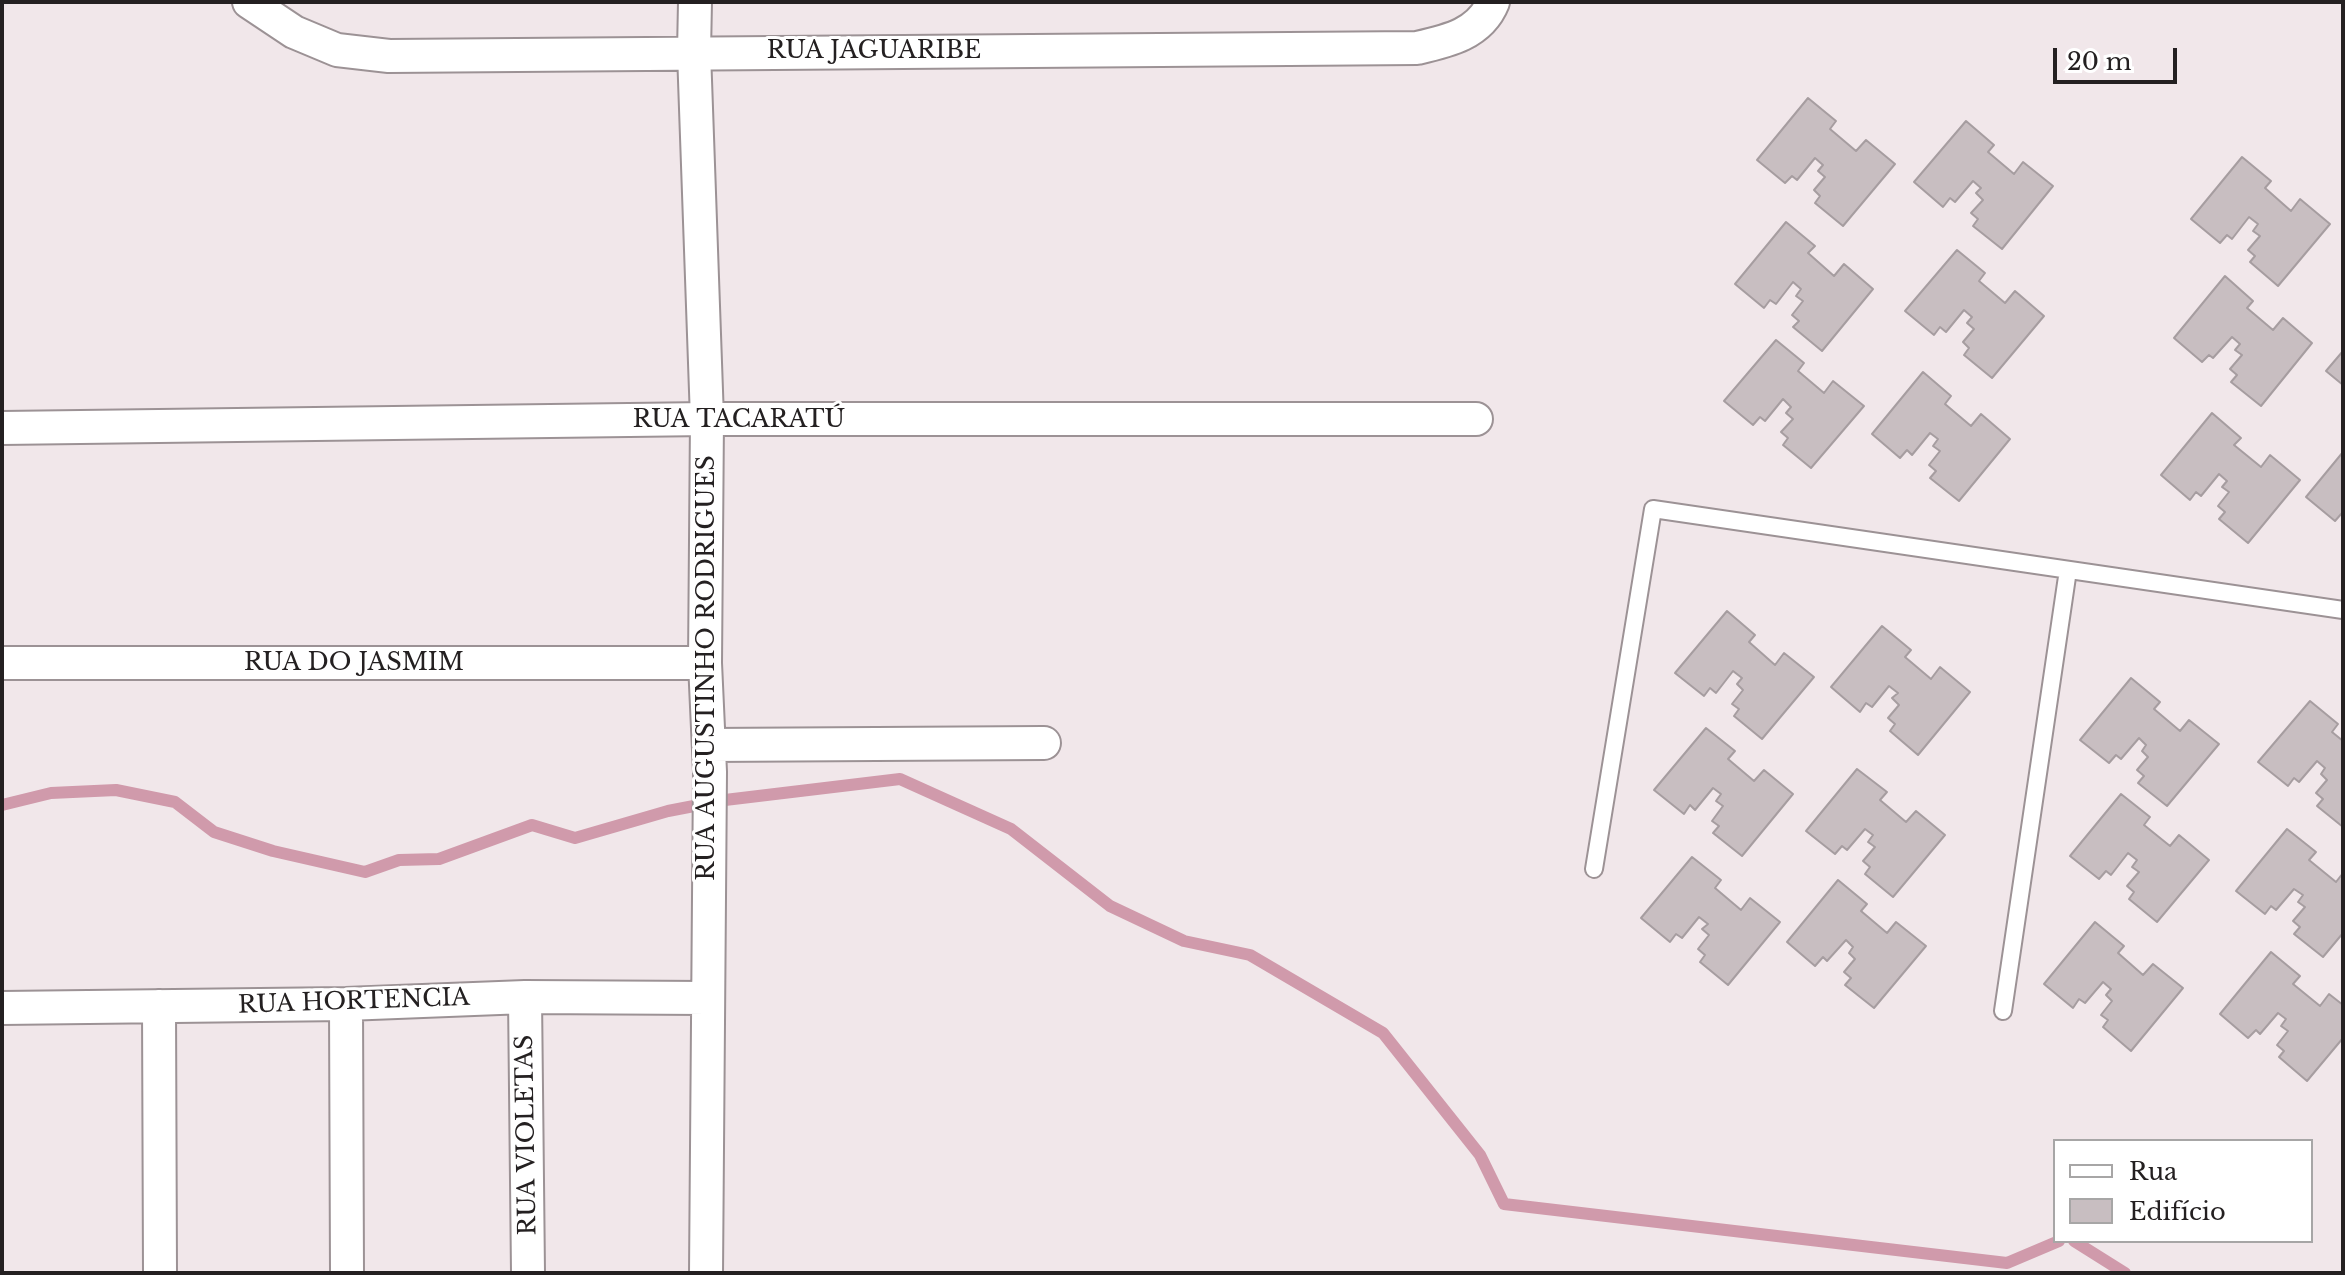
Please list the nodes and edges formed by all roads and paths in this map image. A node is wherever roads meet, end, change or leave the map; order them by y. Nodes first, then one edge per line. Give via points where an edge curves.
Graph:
1 (249, 2) edge
2 (695, 2) edge
3 (1493, 2) edge
4 (694, 52) junction
5 (707, 419) junction
6 (1476, 419) dead end
7 (2, 428) edge
8 (2068, 570) junction
9 (2343, 610) edge
10 (2, 663) edge
11 (705, 663) junction
12 (1044, 743) dead end
13 (709, 758) junction
14 (1594, 869) dead end
15 (525, 997) junction
16 (707, 998) junction
17 (346, 1004) junction
18 (159, 1006) junction
19 (2, 1008) edge
20 (2003, 1011) dead end
21 (160, 1273) edge
22 (347, 1273) edge
23 (528, 1273) edge
24 (706, 1273) edge

1 - 4 street, RUA JAGUARIBE via 294,32 337,50 389,56
2 - 4 street, RUA AUGUSTINHO RODRIGUES
3 - 4 street, RUA JAGUARIBE via 1487,17 1458,38 1417,48
4 - 5 street, RUA AUGUSTINHO RODRIGUES
5 - 6 street, RUA TACARATÚ
5 - 7 street, RUA TACARATÚ
5 - 11 street, RUA AUGUSTINHO RODRIGUES
8 - 9 lane
8 - 14 lane via 1653,509
8 - 20 lane
10 - 11 street, RUA DO JASMIM
11 - 13 street, RUA AUGUSTINHO RODRIGUES
12 - 13 street
13 - 16 street, RUA AUGUSTINHO RODRIGUES
15 - 16 street, RUA HORTENCIA
15 - 17 street, RUA HORTENCIA
15 - 23 street, RUA VIOLETAS
16 - 24 street, RUA AUGUSTINHO RODRIGUES
17 - 18 street, RUA HORTENCIA
17 - 22 street
18 - 19 street, RUA HORTENCIA
18 - 21 street

